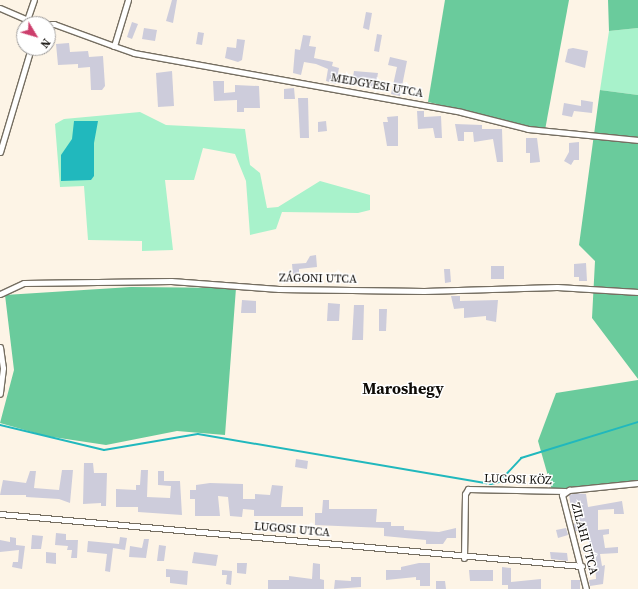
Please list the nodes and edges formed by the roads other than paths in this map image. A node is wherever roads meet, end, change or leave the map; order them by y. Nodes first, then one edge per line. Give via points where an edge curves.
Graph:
1 (34, 0) edge
2 (128, 0) edge
3 (0, 8) edge
4 (25, 16) edge
5 (28, 16) edge
6 (56, 25) edge
7 (114, 46) junction
8 (29, 56) edge
9 (638, 140) edge
10 (0, 152) edge
11 (638, 292) edge
12 (0, 294) edge
13 (0, 347) edge
14 (0, 394) edge
15 (638, 484) edge
16 (563, 493) junction
17 (0, 514) edge
18 (464, 558) junction
19 (582, 566) junction
20 (586, 589) edge

1 - 5 street
2 - 7 street
3 - 4 street
6 - 7 street, MEDGYESI UTCA
7 - 9 street, MEDGYESI UTCA via 134,53 461,112 528,129
8 - 10 street
11 - 12 street, ZÁGONI UTCA via 557,287 424,291 279,288 171,281 24,283
13 - 14 street via 3,368
15 - 16 street
16 - 18 street, LUGOSI KÖZ via 468,489 465,494
16 - 19 street, ZILAHI UTCA
17 - 18 street, LUGOSI UTCA via 412,550
18 - 19 street, LUGOSI UTCA
19 - 20 street, ZILAHI UTCA

